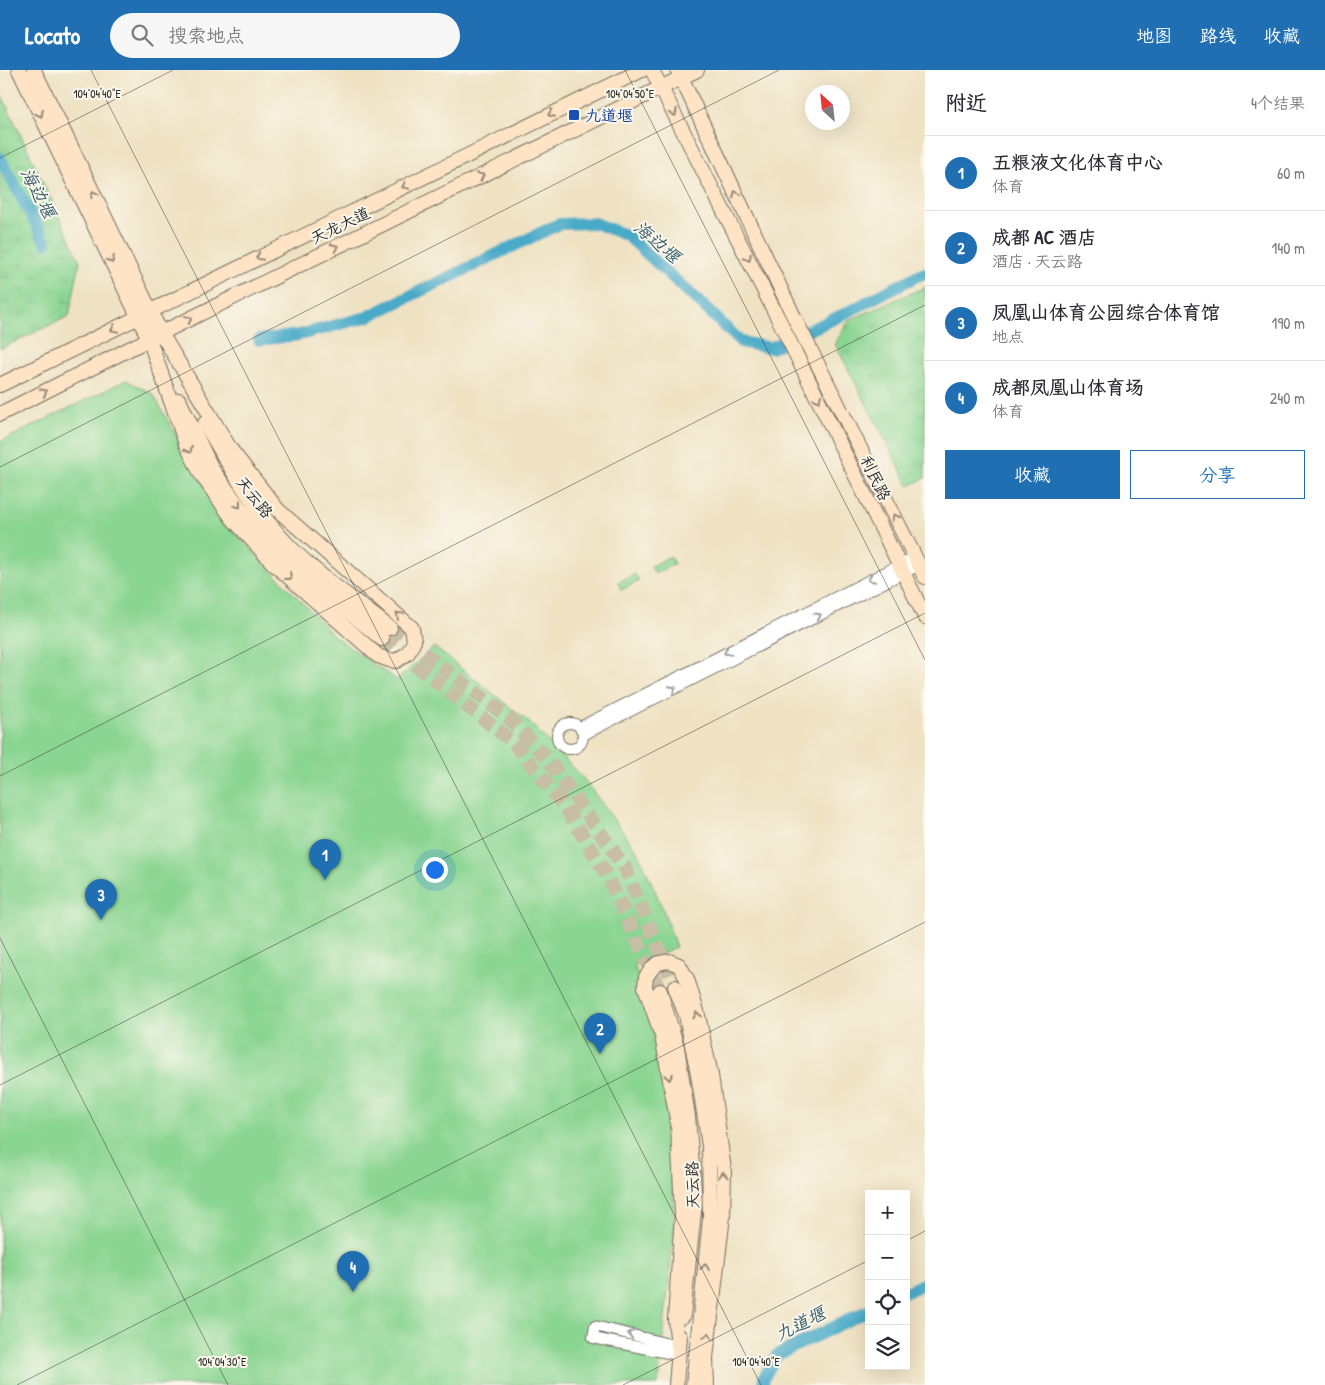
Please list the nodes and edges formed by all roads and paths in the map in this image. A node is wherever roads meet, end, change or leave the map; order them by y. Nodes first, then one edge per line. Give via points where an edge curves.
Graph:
1 (19, 70) edge
2 (34, 70) edge
3 (642, 70) edge
4 (652, 70) edge
5 (697, 70) edge
6 (680, 74) edge
7 (661, 88) junction
8 (144, 314) junction
9 (155, 336) junction
10 (0, 386) edge
11 (0, 414) edge
12 (920, 566) edge
13 (901, 569) junction
14 (925, 617) edge
15 (386, 633) tunnel mouth
16 (582, 731) dead end
17 (675, 987) tunnel mouth
18 (660, 991) tunnel mouth
19 (678, 1351) junction
20 (676, 1385) edge
21 (693, 1385) edge
22 (707, 1385) edge

1 -> 8 street
8 -> 2 street
3 -> 8 street, 天龙大道
4 - 7 street, 利民路
5 - 6 street, 天龙大道
6 - 7 street, 天龙大道
12 -> 6 street, 利民路 via 794,317
9 -> 7 street, 天龙大道
7 -> 13 street, 利民路
8 - 9 street
8 -> 10 street, 天龙大道
9 -> 9 street via 186,444 200,474 232,518 274,564 378,656 396,661 408,653 414,641 412,628 278,510 231,450
11 -> 9 street, 天龙大道
9 - 15 street, 天云路 via 212,469 240,508 286,560
12 - 13 street
13 - 14 street, 利民路
13 - 16 street
21 -> 17 street, 天云路 via 710,1219 709,1146 686,1015
18 - 19 street, 天云路 via 680,1064 695,1202
19 -> 19 street via 595,1326 593,1338
19 - 20 street, 天云路
22 -> 19 street via 706,1358 723,1216 724,1170 711,1075 697,1011 687,979 679,965 670,961 653,967 646,977 645,987 662,1036 678,1124 682,1215 675,1319

